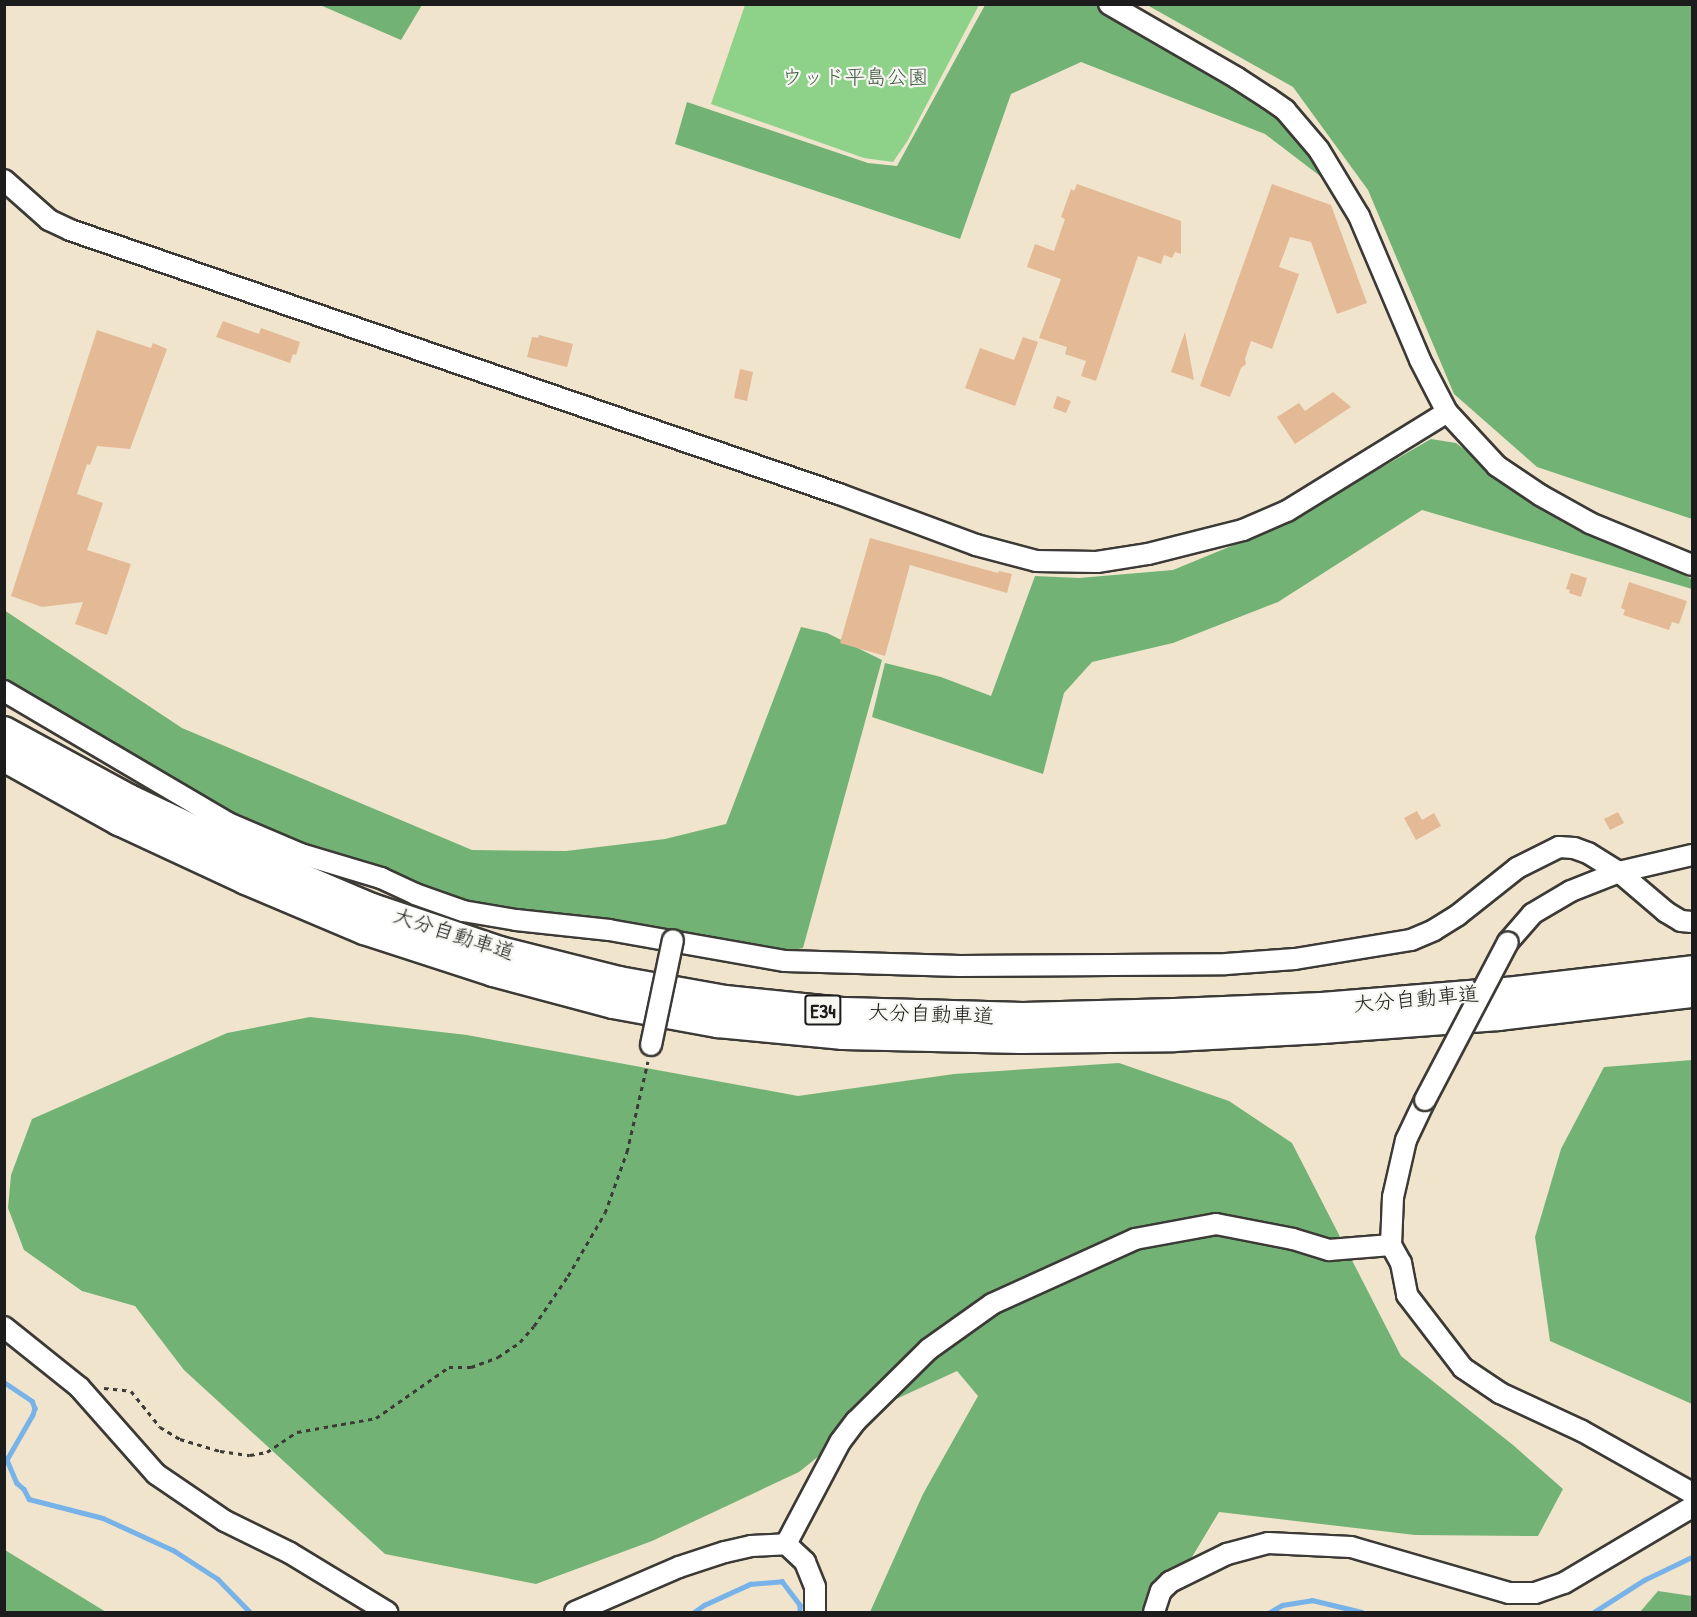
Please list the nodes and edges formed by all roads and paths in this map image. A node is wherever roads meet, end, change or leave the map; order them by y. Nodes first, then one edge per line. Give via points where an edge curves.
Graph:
1 (1108, 4) edge
2 (4, 180) edge
3 (1447, 412) junction
4 (1692, 565) edge
5 (4, 691) edge
6 (4, 731) edge
7 (4, 757) edge
8 (1692, 855) edge
9 (1619, 872) junction
10 (1692, 922) edge
11 (673, 940) junction
12 (1692, 970) edge
13 (1692, 993) edge
14 (651, 1045) joint
15 (1391, 1245) junction
16 (4, 1327) edge
17 (79, 1388) junction
18 (1692, 1493) edge
19 (1692, 1507) edge
20 (786, 1544) junction
21 (387, 1612) edge
22 (575, 1612) edge
23 (815, 1612) edge
24 (1154, 1612) edge

1 - 3 street via 1268,98 1285,110 1319,150 1359,216 1420,360
2 - 3 street via 49,220 70,230 839,494 976,545 1036,561 1097,562 1148,554 1243,530 1287,511
3 - 4 street via 1497,466 1540,495 1590,523
5 - 11 street via 228,823 301,854 381,878 463,910
6 - 12 highway, 大分自動車道 / E34 via 139,804 372,908 500,951 619,981 725,1000 868,1013 1023,1017 1175,1013 1506,992
7 - 13 highway, 大分自動車道 / E34 via 119,821 364,930 493,972 614,1004 717,1023 843,1035 1021,1039 1174,1036 1499,1016
8 - 9 street
9 - 10 street via 1666,912 1681,921
9 - 11 street via 1588,853 1559,847 1517,868 1458,915 1411,940 1283,960 1226,964 891,966 785,961
9 - 15 street, bridge via 1571,891 1532,914 1508,942 1406,1140 1393,1197
11 - 14 street, bridge
14 - 17 path via 627,1152 605,1213 534,1326 498,1357 471,1367 449,1367 376,1419 297,1432 267,1452 250,1455 180,1439 160,1427 131,1391
15 - 18 street via 1401,1263 1407,1296 1463,1368 1500,1394 1582,1431
15 - 20 street via 1329,1250 1216,1224 1135,1239 992,1304 929,1349 856,1421 840,1442
16 - 17 street
17 - 21 street via 156,1474 225,1521 290,1553
19 - 24 street via 1564,1583 1535,1593 1509,1593 1351,1547 1268,1543 1227,1554 1170,1582 1161,1591
20 - 22 street via 725,1552
20 - 23 street via 805,1562 815,1587

